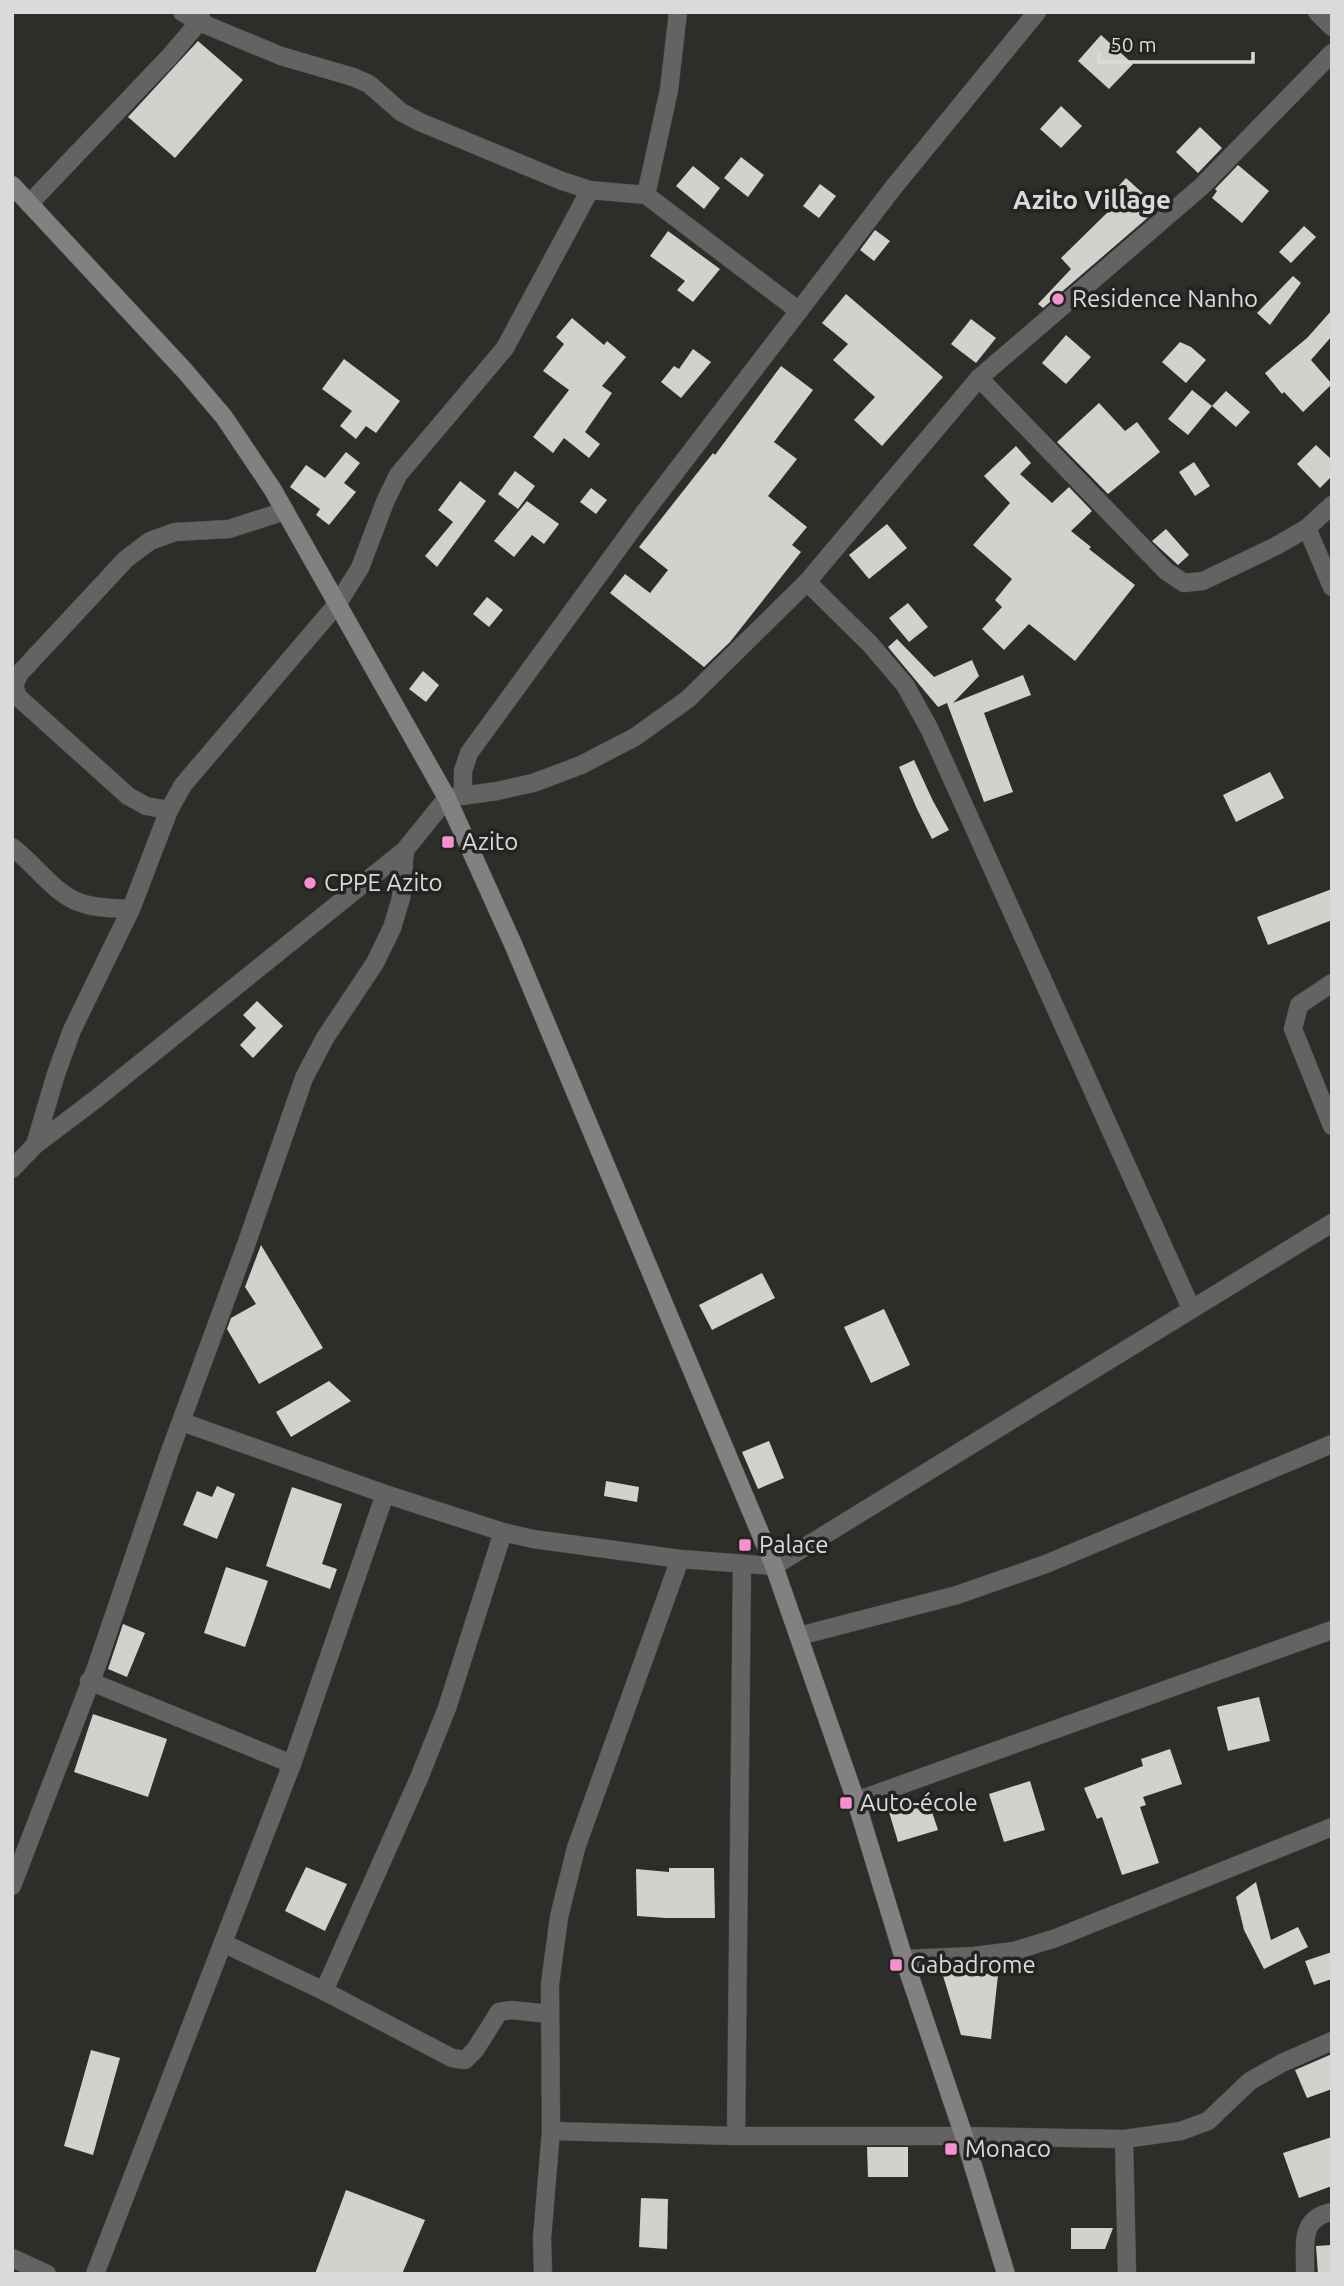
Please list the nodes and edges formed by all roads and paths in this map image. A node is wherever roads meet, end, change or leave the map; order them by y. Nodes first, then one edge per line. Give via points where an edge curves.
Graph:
1 (182, 12) edge
2 (678, 12) edge
3 (1037, 12) edge
4 (1317, 12) edge
5 (200, 17) edge
6 (1332, 27) edge
7 (1332, 53) edge
8 (12, 186) edge
9 (590, 190) junction
10 (646, 195) junction
11 (29, 204) junction
12 (799, 311) junction
13 (979, 378) junction
14 (1332, 505) edge
15 (285, 511) junction
16 (1307, 528) junction
17 (807, 582) junction
18 (1332, 587) edge
19 (338, 603) junction
20 (455, 797) junction
21 (169, 810) junction
22 (12, 847) edge
23 (405, 850) junction
24 (131, 909) junction
25 (1332, 983) edge
26 (1332, 1126) edge
27 (35, 1145) junction
28 (12, 1169) edge
29 (1332, 1223) edge
30 (1191, 1308) junction
31 (181, 1422) junction
32 (1332, 1444) edge
33 (386, 1494) junction
34 (502, 1532) junction
35 (680, 1559) junction
36 (742, 1564) junction
37 (774, 1566) junction
38 (1332, 1630) edge
39 (799, 1636) junction
40 (89, 1681) junction
41 (292, 1763) junction
42 (856, 1801) junction
43 (1332, 1828) edge
44 (12, 1886) edge
45 (223, 1943) junction
46 (904, 1959) junction
47 (324, 1991) junction
48 (550, 2014) junction
49 (1332, 2041) edge
50 (551, 2131) junction
51 (736, 2136) junction
52 (964, 2136) junction
53 (1124, 2139) junction
54 (1332, 2212) edge
55 (12, 2258) edge
56 (47, 2274) edge
57 (95, 2274) edge
58 (543, 2274) edge
59 (1006, 2274) edge
60 (1127, 2274) edge
61 (1306, 2274) edge

1 - 5 street
2 - 10 street via 669,90
3 - 12 street
4 - 6 street
5 - 9 street via 281,56 369,84 420,122
5 - 11 street via 128,102
7 - 13 street via 1201,187
8 - 11 street
9 - 10 street
9 - 19 street via 505,348 398,475 360,568
10 - 12 street
11 - 15 street via 204,393
12 - 20 street via 469,753
13 - 16 street via 1166,571 1184,583 1203,581
13 - 17 street
14 - 16 street
15 - 19 street
15 - 21 street via 229,529 175,532 150,541 126,559 46,644 14,686 18,697 128,796 146,806
16 - 18 street
17 - 20 street via 688,699 635,737 533,783
17 - 30 street via 870,643 905,685 929,728
19 - 20 street
19 - 21 street via 183,785
20 - 23 street
20 - 37 street
21 - 24 street
22 - 24 street via 78,902
23 - 27 street
23 - 31 street via 401,898 392,928 304,1078
24 - 27 street via 72,1030
25 - 26 street via 1299,1005 1293,1029
27 - 28 street
29 - 30 street
30 - 37 street
31 - 33 street
31 - 40 street
32 - 39 street via 1046,1564 957,1595
33 - 34 street
33 - 41 street
34 - 35 street
34 - 47 street via 447,1708
35 - 36 street
35 - 48 street via 576,1848 559,1917
36 - 37 street
36 - 51 street
37 - 39 street
38 - 42 street
39 - 42 street
40 - 41 street
40 - 44 street
41 - 45 street
42 - 46 street
43 - 46 street via 1035,1945 974,1956
45 - 47 street
45 - 57 street
46 - 52 street
47 - 48 street via 452,2058 465,2060 499,2012
48 - 50 street
49 - 53 street via 1250,2081 1208,2121 1181,2131
50 - 51 street
50 - 58 street
51 - 52 street
52 - 53 street
52 - 59 street
53 - 60 street
54 - 61 street via 1311,2222 1306,2233
55 - 56 street

